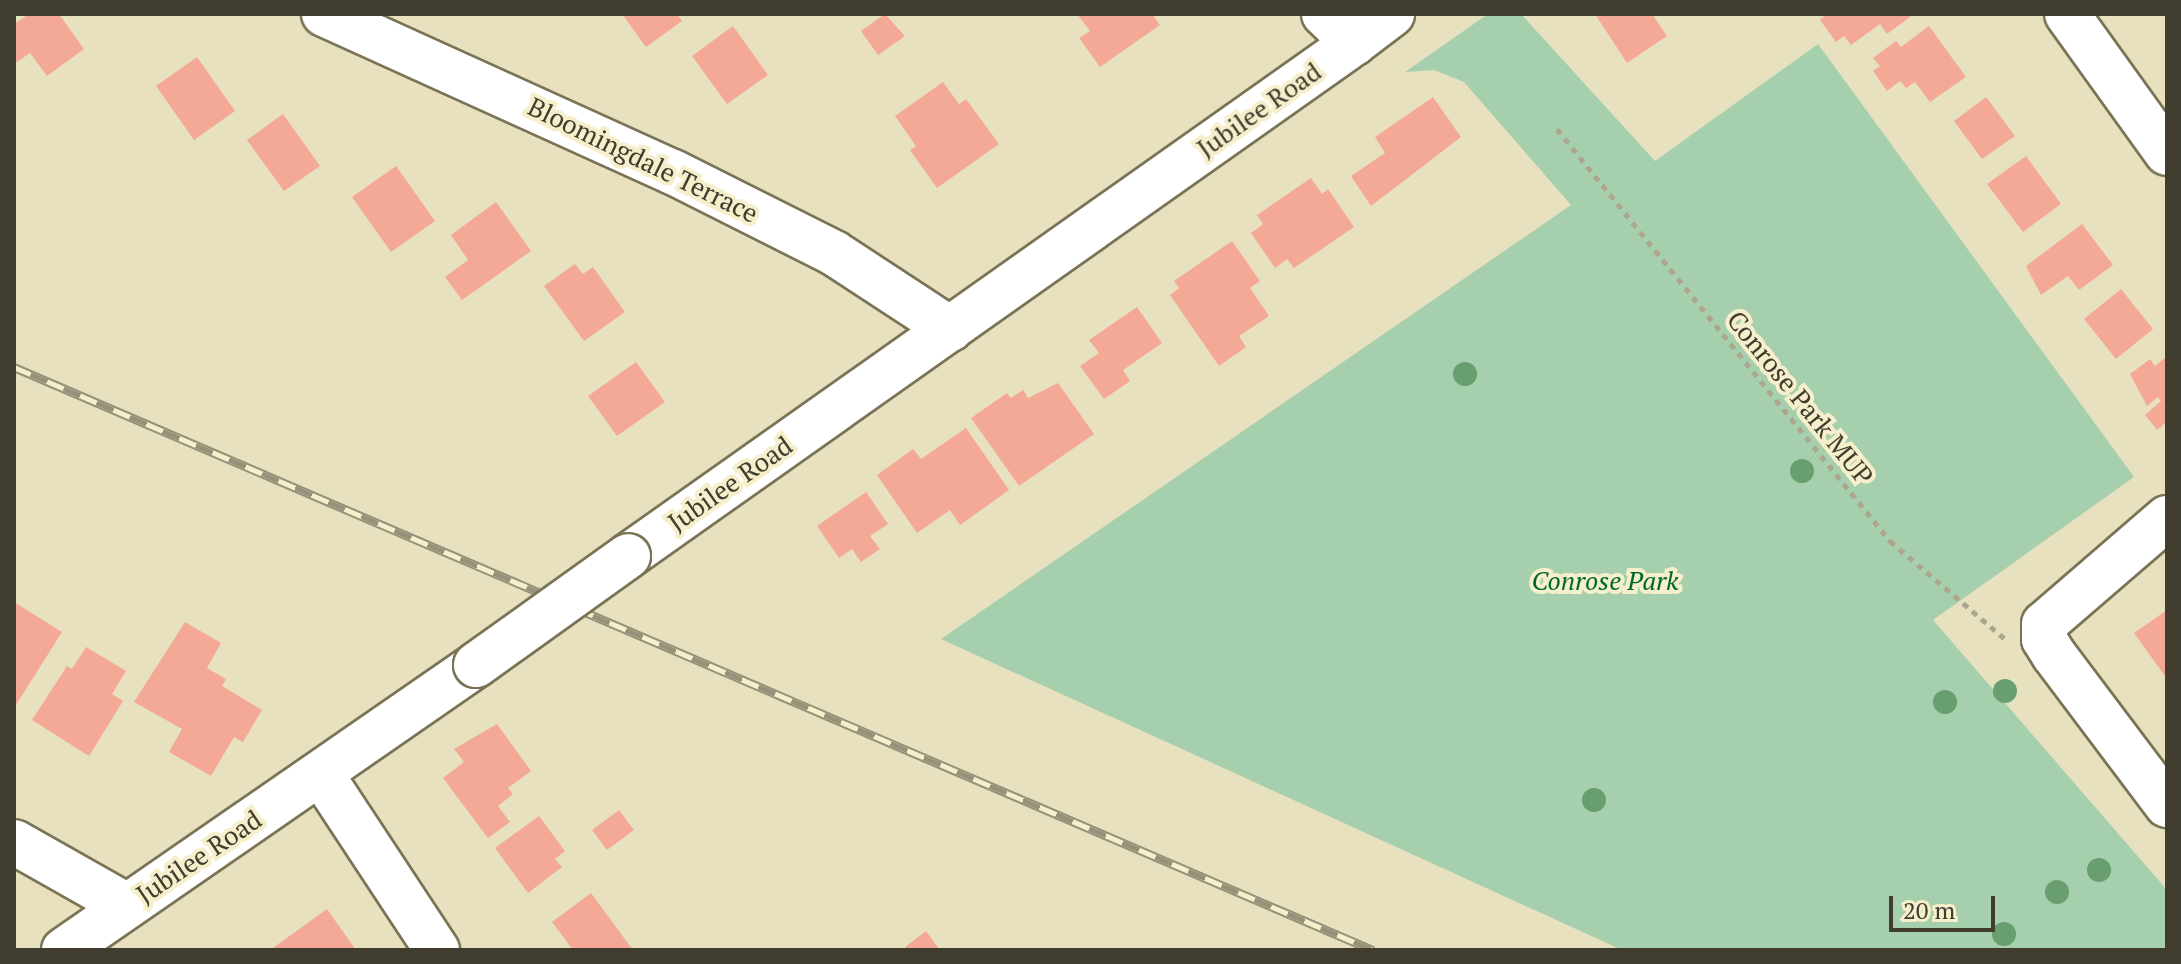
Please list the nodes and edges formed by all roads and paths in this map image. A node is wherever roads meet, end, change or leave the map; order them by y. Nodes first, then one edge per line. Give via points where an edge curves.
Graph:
1 (324, 14) edge
2 (1392, 14) edge
3 (2067, 14) edge
4 (1339, 28) edge
5 (1557, 129) dead end
6 (2167, 153) edge
7 (950, 329) junction
8 (2167, 518) edge
9 (2049, 647) junction
10 (321, 774) junction
11 (2167, 805) edge
12 (14, 842) edge
13 (127, 906) junction
14 (64, 950) edge
15 (437, 950) edge

1 - 7 street, Bloomingdale Terrace via 673,172 834,253
2 - 4 street, Jubilee Road
3 - 6 street
4 - 7 street, Jubilee Road
5 - 9 path, Conrose Park MUP via 1890,541 2014,647
7 - 10 street, Jubilee Road, bridge
8 - 9 street via 2053,611 2044,624
9 - 11 street
10 - 13 street, Jubilee Road
10 - 15 street
12 - 13 street
13 - 14 street, Jubilee Road

